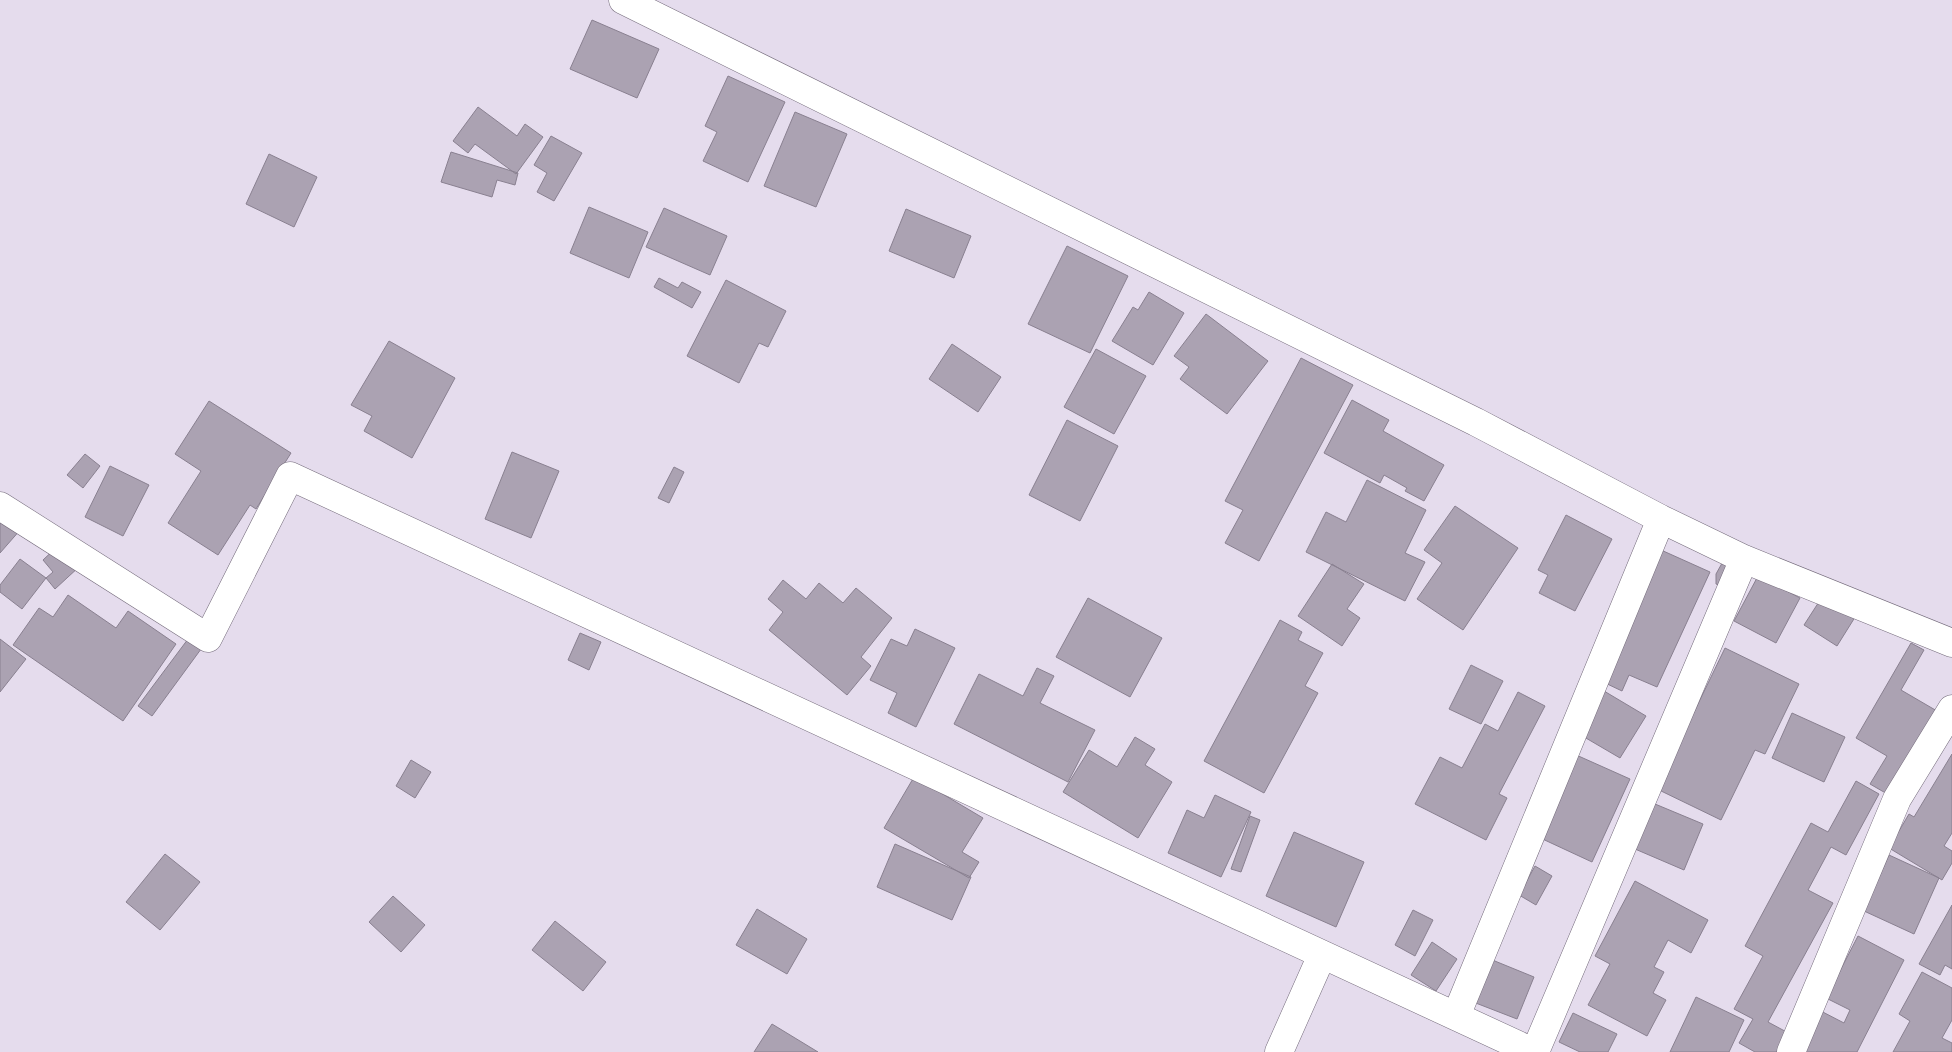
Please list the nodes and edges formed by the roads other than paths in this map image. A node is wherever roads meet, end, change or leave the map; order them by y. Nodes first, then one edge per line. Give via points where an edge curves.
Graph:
1 (623, 0) edge
2 (0, 506) edge
3 (1662, 519) junction
4 (1744, 559) junction
5 (1952, 643) edge
6 (1952, 709) edge
7 (1322, 955) junction
8 (1456, 1016) junction
9 (1279, 1052) edge
10 (1534, 1052) edge
11 (1791, 1052) edge

1 - 3 street via 1476,422
2 - 7 street via 208,638 290,476
3 - 4 street
3 - 8 street
4 - 5 street
4 - 10 street
6 - 11 street via 1897,799
7 - 8 street
7 - 9 street
8 - 10 street

